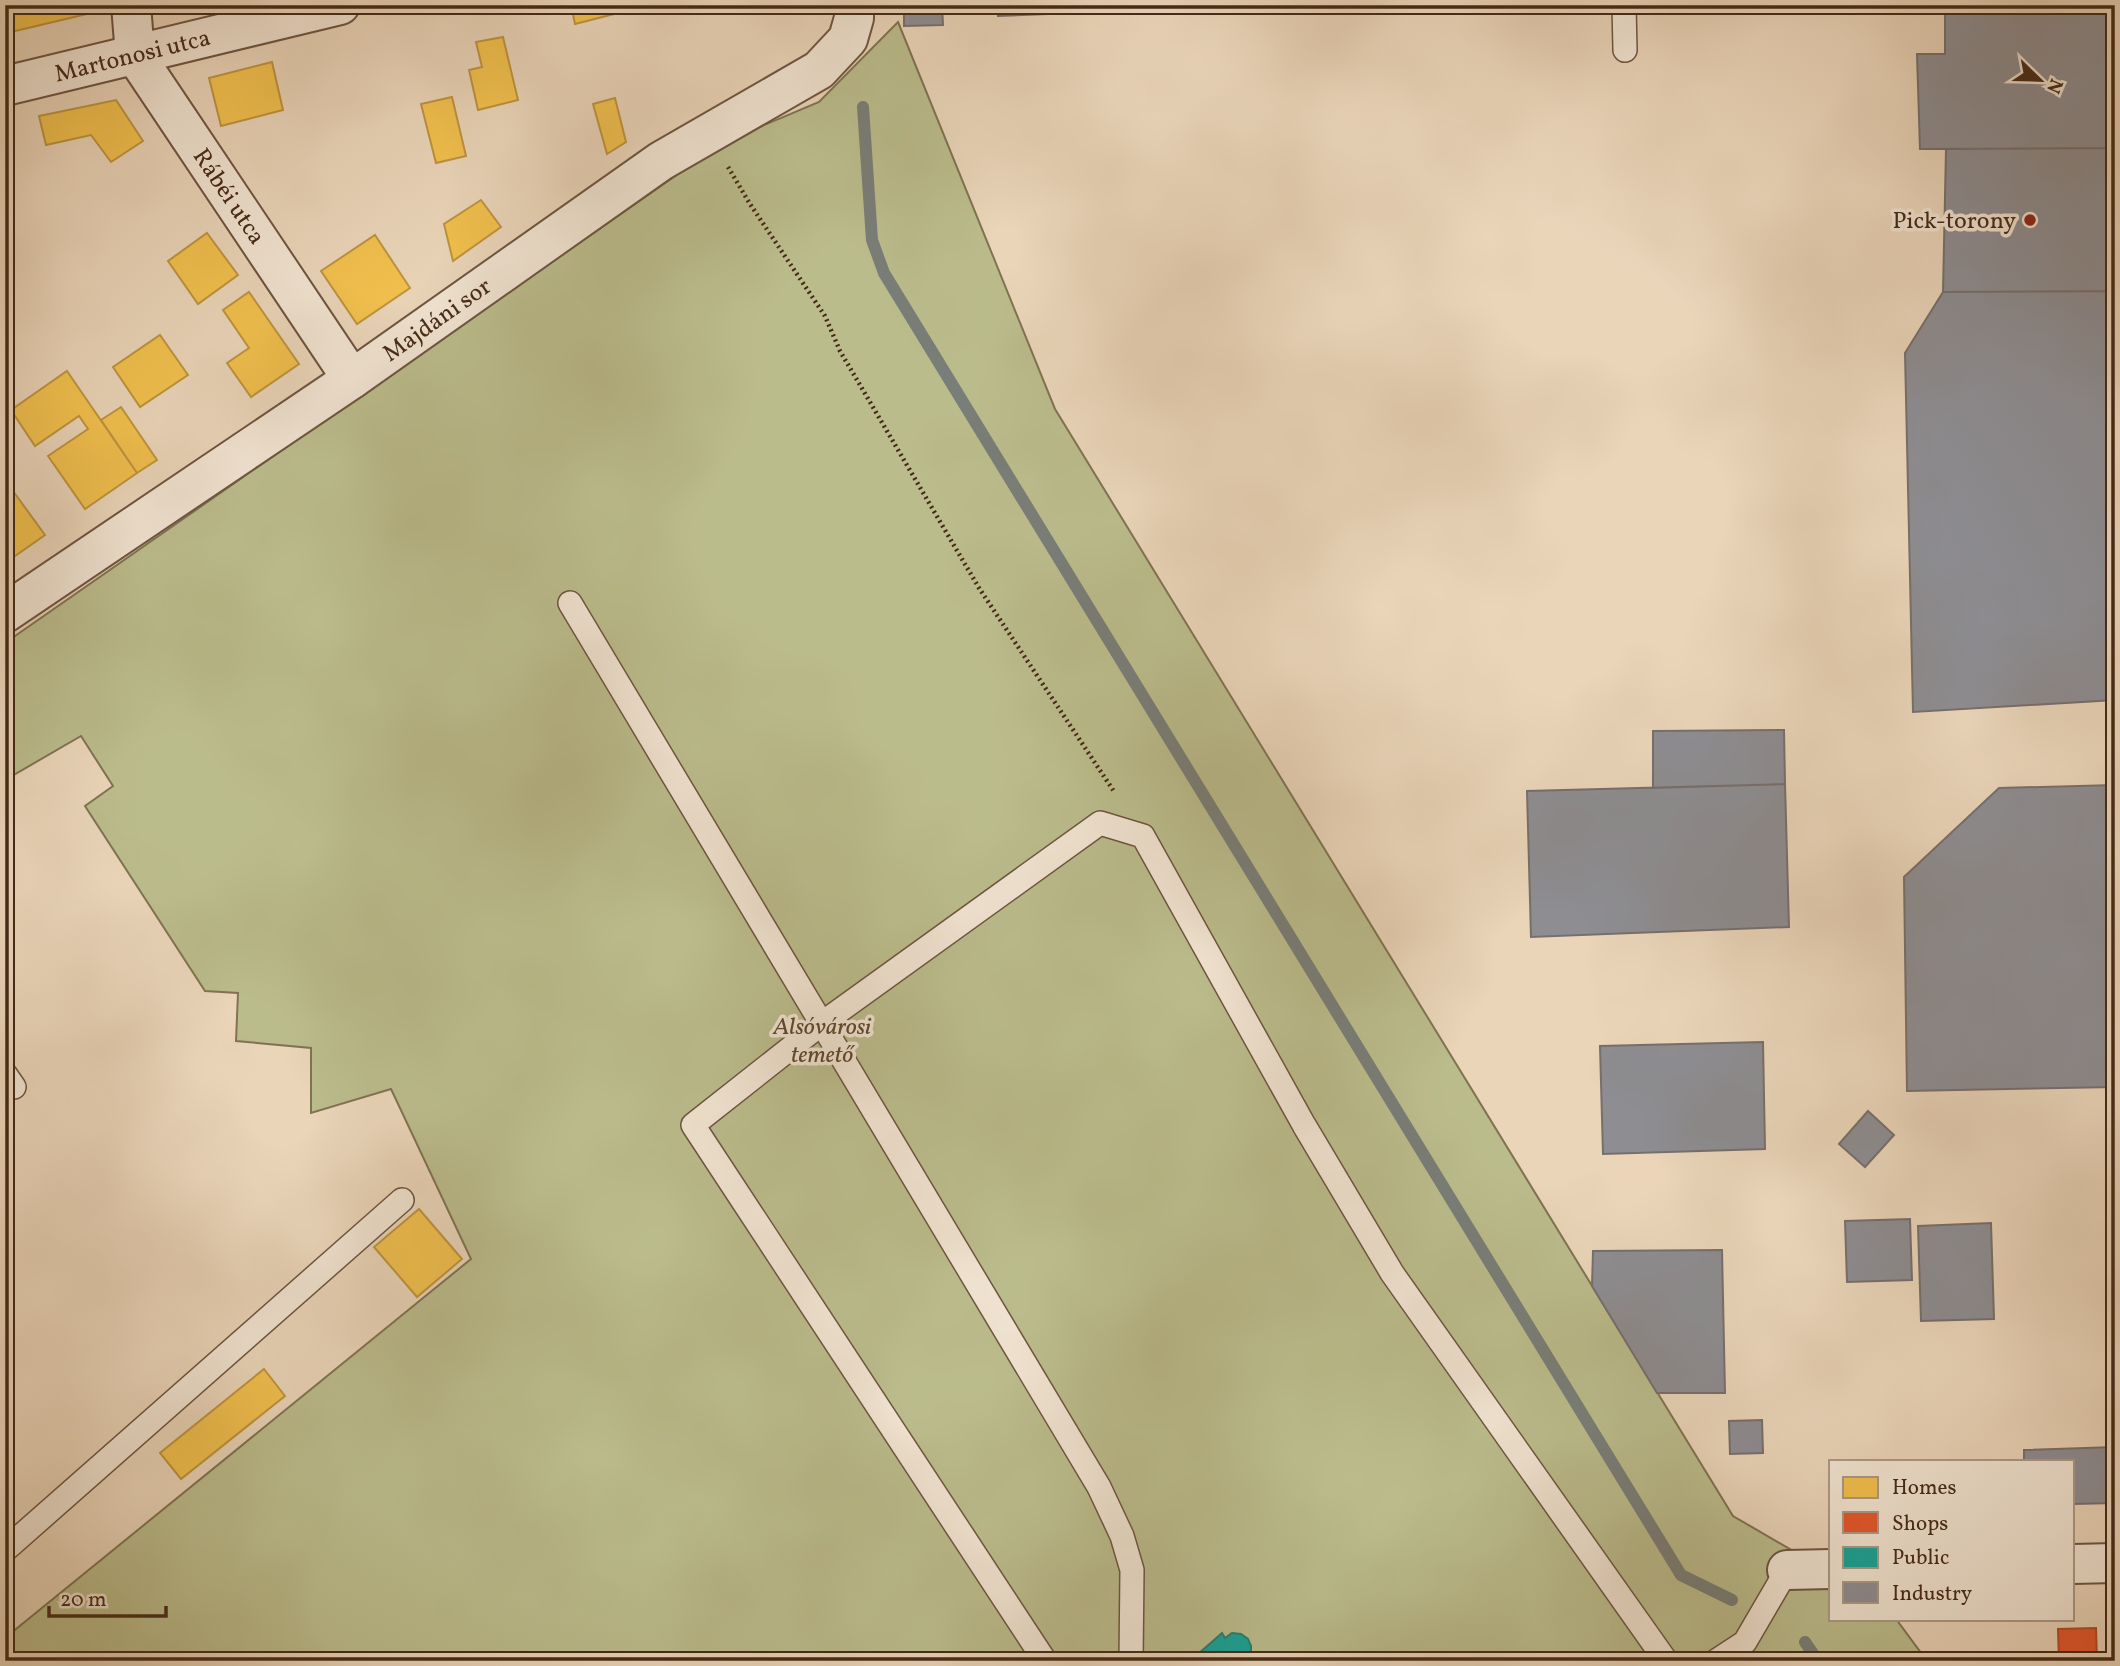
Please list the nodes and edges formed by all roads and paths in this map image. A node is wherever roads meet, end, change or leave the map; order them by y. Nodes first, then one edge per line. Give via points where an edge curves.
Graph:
1 (131, 5) edge
2 (340, 5) edge
3 (1624, 5) edge
4 (854, 12) edge
5 (1625, 50) dead end
6 (135, 55) junction
7 (5, 86) edge
8 (709, 132) junction
9 (352, 379) junction
10 (570, 603) dead end
11 (5, 613) edge
12 (1143, 836) junction
13 (821, 1024) junction
14 (402, 1200) dead end
15 (5, 1550) edge
16 (2074, 1563) edge
17 (2115, 1563) edge
18 (1829, 1569) edge
19 (1787, 1570) joint
20 (1045, 1661) edge
21 (1132, 1661) edge
22 (1666, 1661) edge
23 (1717, 1661) edge

1 - 6 street, Rábéi utca
2 - 6 street, Martonosi utca
3 - 5 lane
4 - 8 street, Majdáni sor via 848,38 819,70
6 - 7 street, Martonosi utca
6 - 9 street, Rábéi utca
8 - 9 street, Majdáni sor
8 - 12 path via 750,204 825,316 840,351 979,588
9 - 11 street, Majdáni sor
10 - 13 lane
12 - 13 lane via 1100,823
12 - 22 lane via 1392,1273
13 - 20 lane via 693,1125
13 - 21 lane via 1099,1487 1132,1570
14 - 15 lane
16 - 17 street
18 - 19 street
19 - 23 lane via 1745,1642

